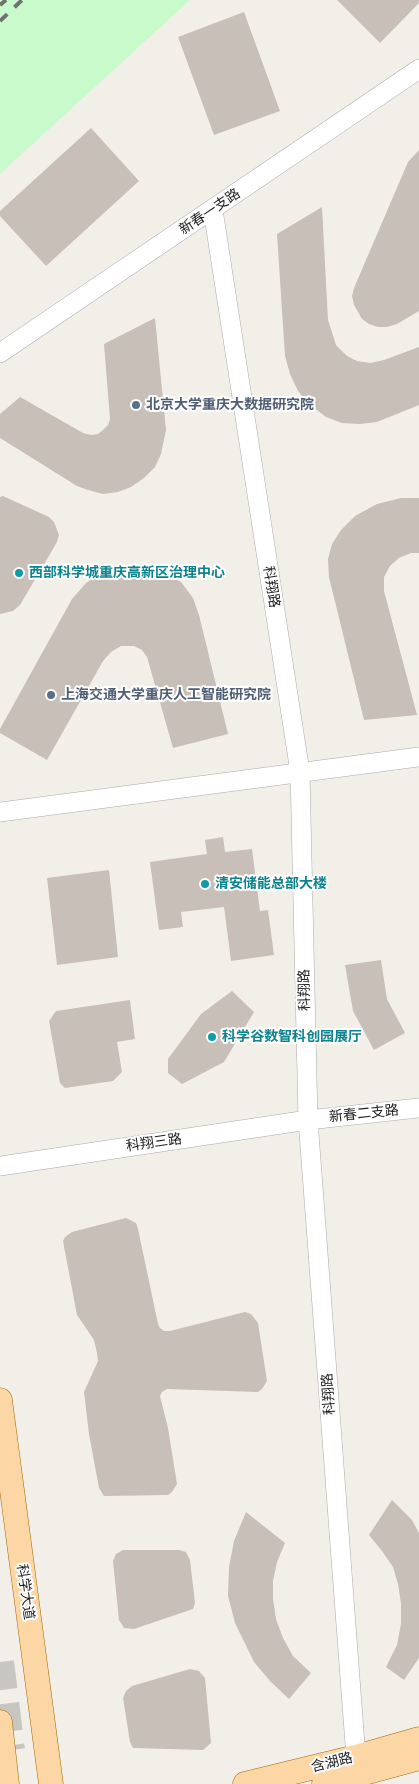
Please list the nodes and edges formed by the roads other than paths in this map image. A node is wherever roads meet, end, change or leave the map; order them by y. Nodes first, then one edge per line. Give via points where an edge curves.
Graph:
1 (419, 69) edge
2 (213, 210) junction
3 (0, 353) edge
4 (419, 757) edge
5 (300, 772) junction
6 (0, 812) edge
7 (419, 1108) edge
8 (308, 1120) junction
9 (0, 1166) edge
10 (0, 1400) edge
11 (0, 1722) edge
12 (419, 1739) edge
13 (419, 1758) edge
14 (356, 1772) edge
15 (7, 1784) edge
16 (51, 1784) edge
17 (245, 1784) edge
18 (324, 1784) edge

1 - 2 street, 新春一支路
2 - 3 street, 新春一支路
2 - 5 street, 科翔路
4 - 5 street
5 - 6 street
5 - 8 street, 科翔路
7 - 8 street, 新春二支路
8 - 9 street, 科翔三路
8 - 14 street, 科翔路
10 - 16 main road, 科学大道
11 - 15 main road
12 - 14 main road, 含湖路
13 - 14 main road, 含湖路
14 - 17 main road, 含湖路
14 - 18 main road, 含湖路

